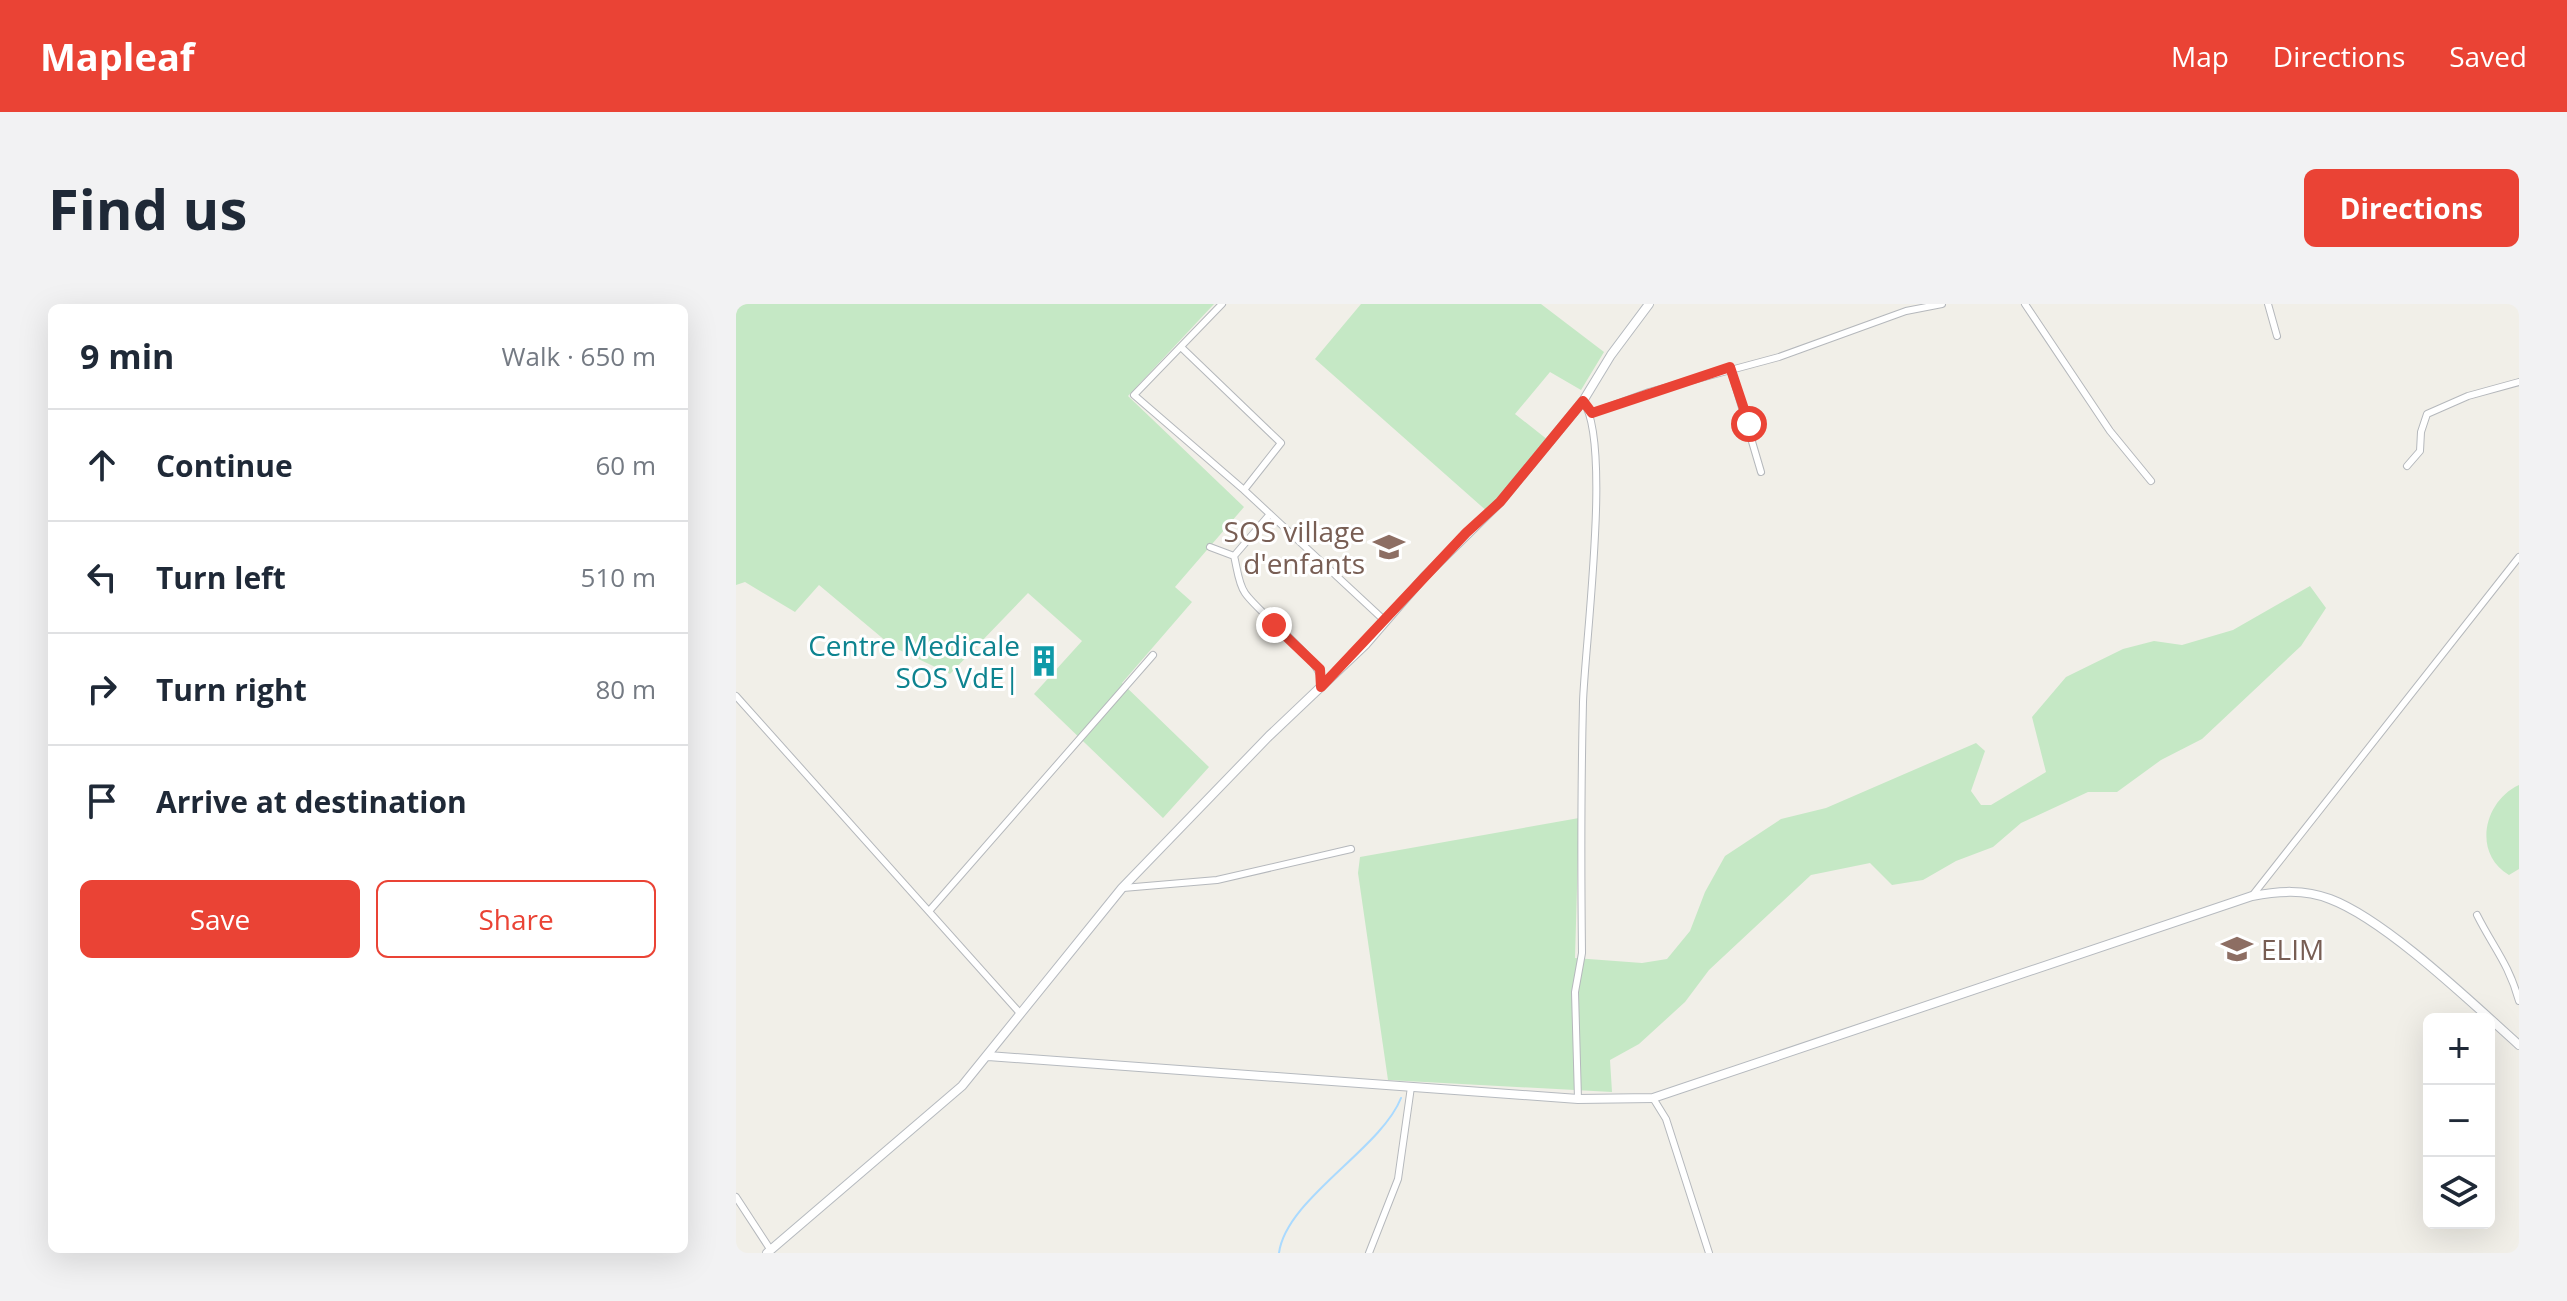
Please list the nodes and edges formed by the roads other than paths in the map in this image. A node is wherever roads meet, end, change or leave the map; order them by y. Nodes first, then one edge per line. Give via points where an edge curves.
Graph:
1 (1222, 304) edge
2 (1649, 304) edge
3 (1942, 304) edge
4 (2025, 304) edge
5 (2268, 304) edge
6 (2277, 336) dead end
7 (1182, 348) junction
8 (1730, 367) junction
9 (2519, 382) edge
10 (1583, 401) junction
11 (1592, 413) junction
12 (2407, 466) dead end
13 (1761, 472) dead end
14 (2151, 481) dead end
15 (1244, 490) junction
16 (1270, 514) junction
17 (1210, 547) dead end
18 (1234, 556) junction
19 (2519, 557) edge
20 (1385, 621) junction
21 (1153, 655) dead end
22 (1321, 687) junction
23 (736, 696) edge
24 (1351, 849) dead end
25 (1122, 888) junction
26 (2252, 896) junction
27 (930, 910) junction
28 (2477, 915) dead end
29 (2519, 1001) edge
30 (1019, 1012) junction
31 (2519, 1045) edge
32 (988, 1056) junction
33 (1411, 1087) junction
34 (1653, 1098) junction
35 (1578, 1099) junction
36 (736, 1197) edge
37 (768, 1251) edge
38 (1369, 1253) edge
39 (1709, 1253) edge

1 - 7 street
2 - 10 street
3 - 8 street via 1906,311 1779,357
4 - 14 street via 2110,431
5 - 6 street
7 - 15 street via 1281,443
7 - 15 street via 1134,395
8 - 11 street
8 - 13 street
9 - 12 street via 2427,414 2420,451
10 - 11 street
10 - 20 street via 1500,502
11 - 35 street via 1597,456 1583,702 1582,953 1575,992
15 - 16 street
16 - 18 street
16 - 20 street
17 - 18 street
18 - 22 street via 1244,592 1320,669
19 - 26 street
20 - 22 street
21 - 27 street
22 - 25 street
23 - 27 street
24 - 25 street via 1217,880
25 - 30 street
26 - 31 street via 2285,890 2345,906 2398,943
26 - 34 street
27 - 30 street
28 - 29 street via 2506,961
30 - 32 street
32 - 33 street
32 - 37 street via 942,1105
33 - 35 street
33 - 38 street via 1398,1179
34 - 35 street
34 - 39 street via 1666,1119
36 - 37 street

